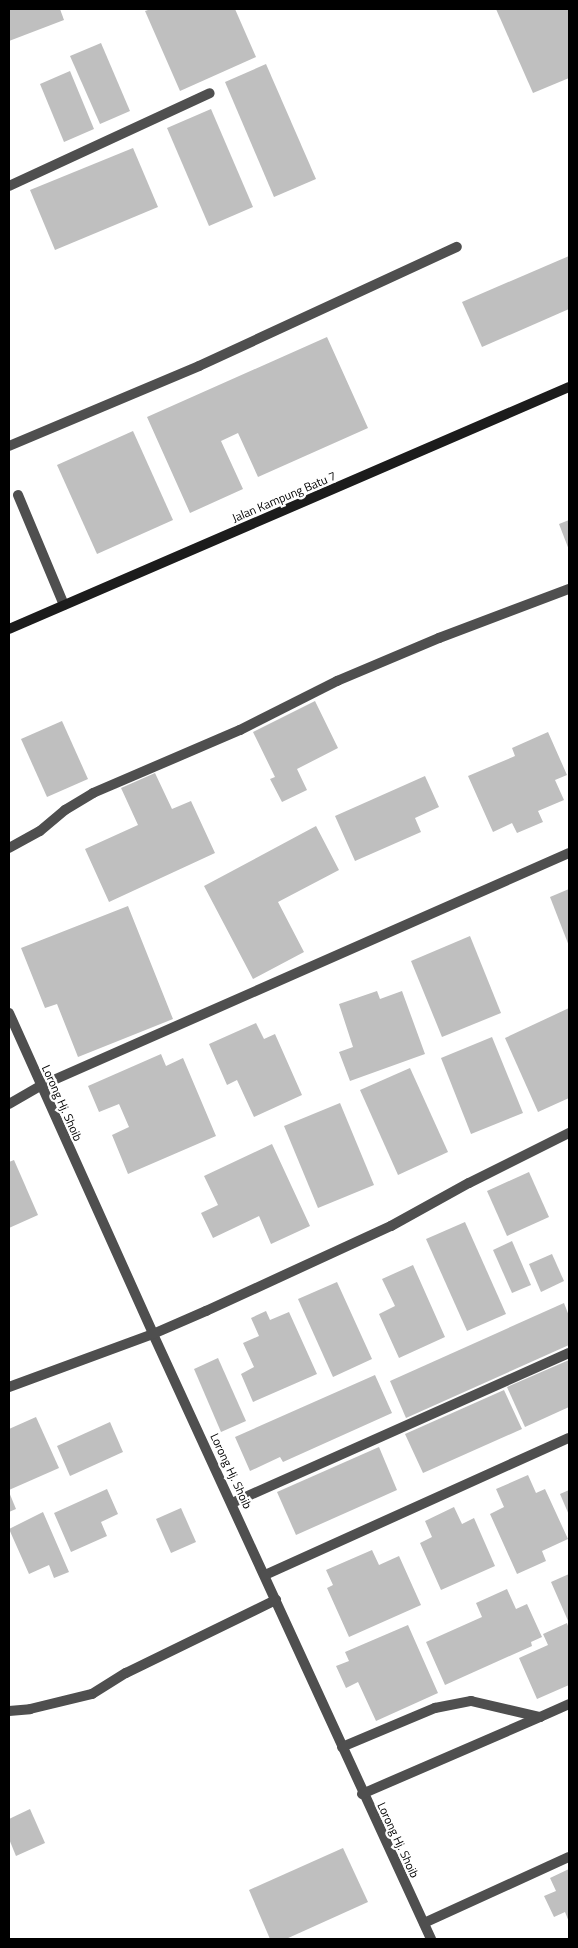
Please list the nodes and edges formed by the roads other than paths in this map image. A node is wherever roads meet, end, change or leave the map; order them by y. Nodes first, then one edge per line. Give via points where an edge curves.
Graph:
1 (210, 93) dead end
2 (9, 186) edge
3 (457, 247) dead end
4 (569, 387) edge
5 (9, 446) edge
6 (18, 494) dead end
7 (569, 589) edge
8 (64, 605) junction
9 (9, 630) edge
10 (9, 848) edge
11 (569, 853) edge
12 (9, 1013) edge
13 (40, 1086) junction
14 (9, 1104) edge
15 (569, 1133) edge
16 (153, 1334) junction
17 (569, 1354) edge
18 (9, 1387) edge
19 (569, 1438) edge
20 (232, 1503) junction
21 (265, 1575) junction
22 (276, 1600) junction
23 (569, 1704) edge
24 (9, 1711) edge
25 (540, 1717) junction
26 (342, 1747) junction
27 (362, 1794) junction
28 (569, 1857) edge
29 (424, 1923) junction
30 (431, 1939) edge

1 - 2 street
3 - 5 street via 199,366
4 - 8 street, Jalan Kampung Batu 7
6 - 8 street
7 - 10 street via 337,681 240,730 94,793 65,810 40,831
8 - 9 street, Jalan Kampung Batu 7
11 - 13 street
12 - 13 street, Lorong Hj. Shoib
13 - 14 street
13 - 16 street, Lorong Hj. Shoib
15 - 16 street via 391,1226
16 - 18 street
16 - 20 street, Lorong Hj. Shoib
17 - 20 street
19 - 21 street
20 - 21 street, Lorong Hj. Shoib
21 - 22 street, Lorong Hj. Shoib
22 - 24 street via 126,1673 92,1694
22 - 26 street, Lorong Hj. Shoib
23 - 25 street
25 - 26 street via 471,1701 435,1708
25 - 27 street
26 - 27 street, Lorong Hj. Shoib
27 - 29 street, Lorong Hj. Shoib
28 - 29 street
29 - 30 street, Lorong Hj. Shoib

